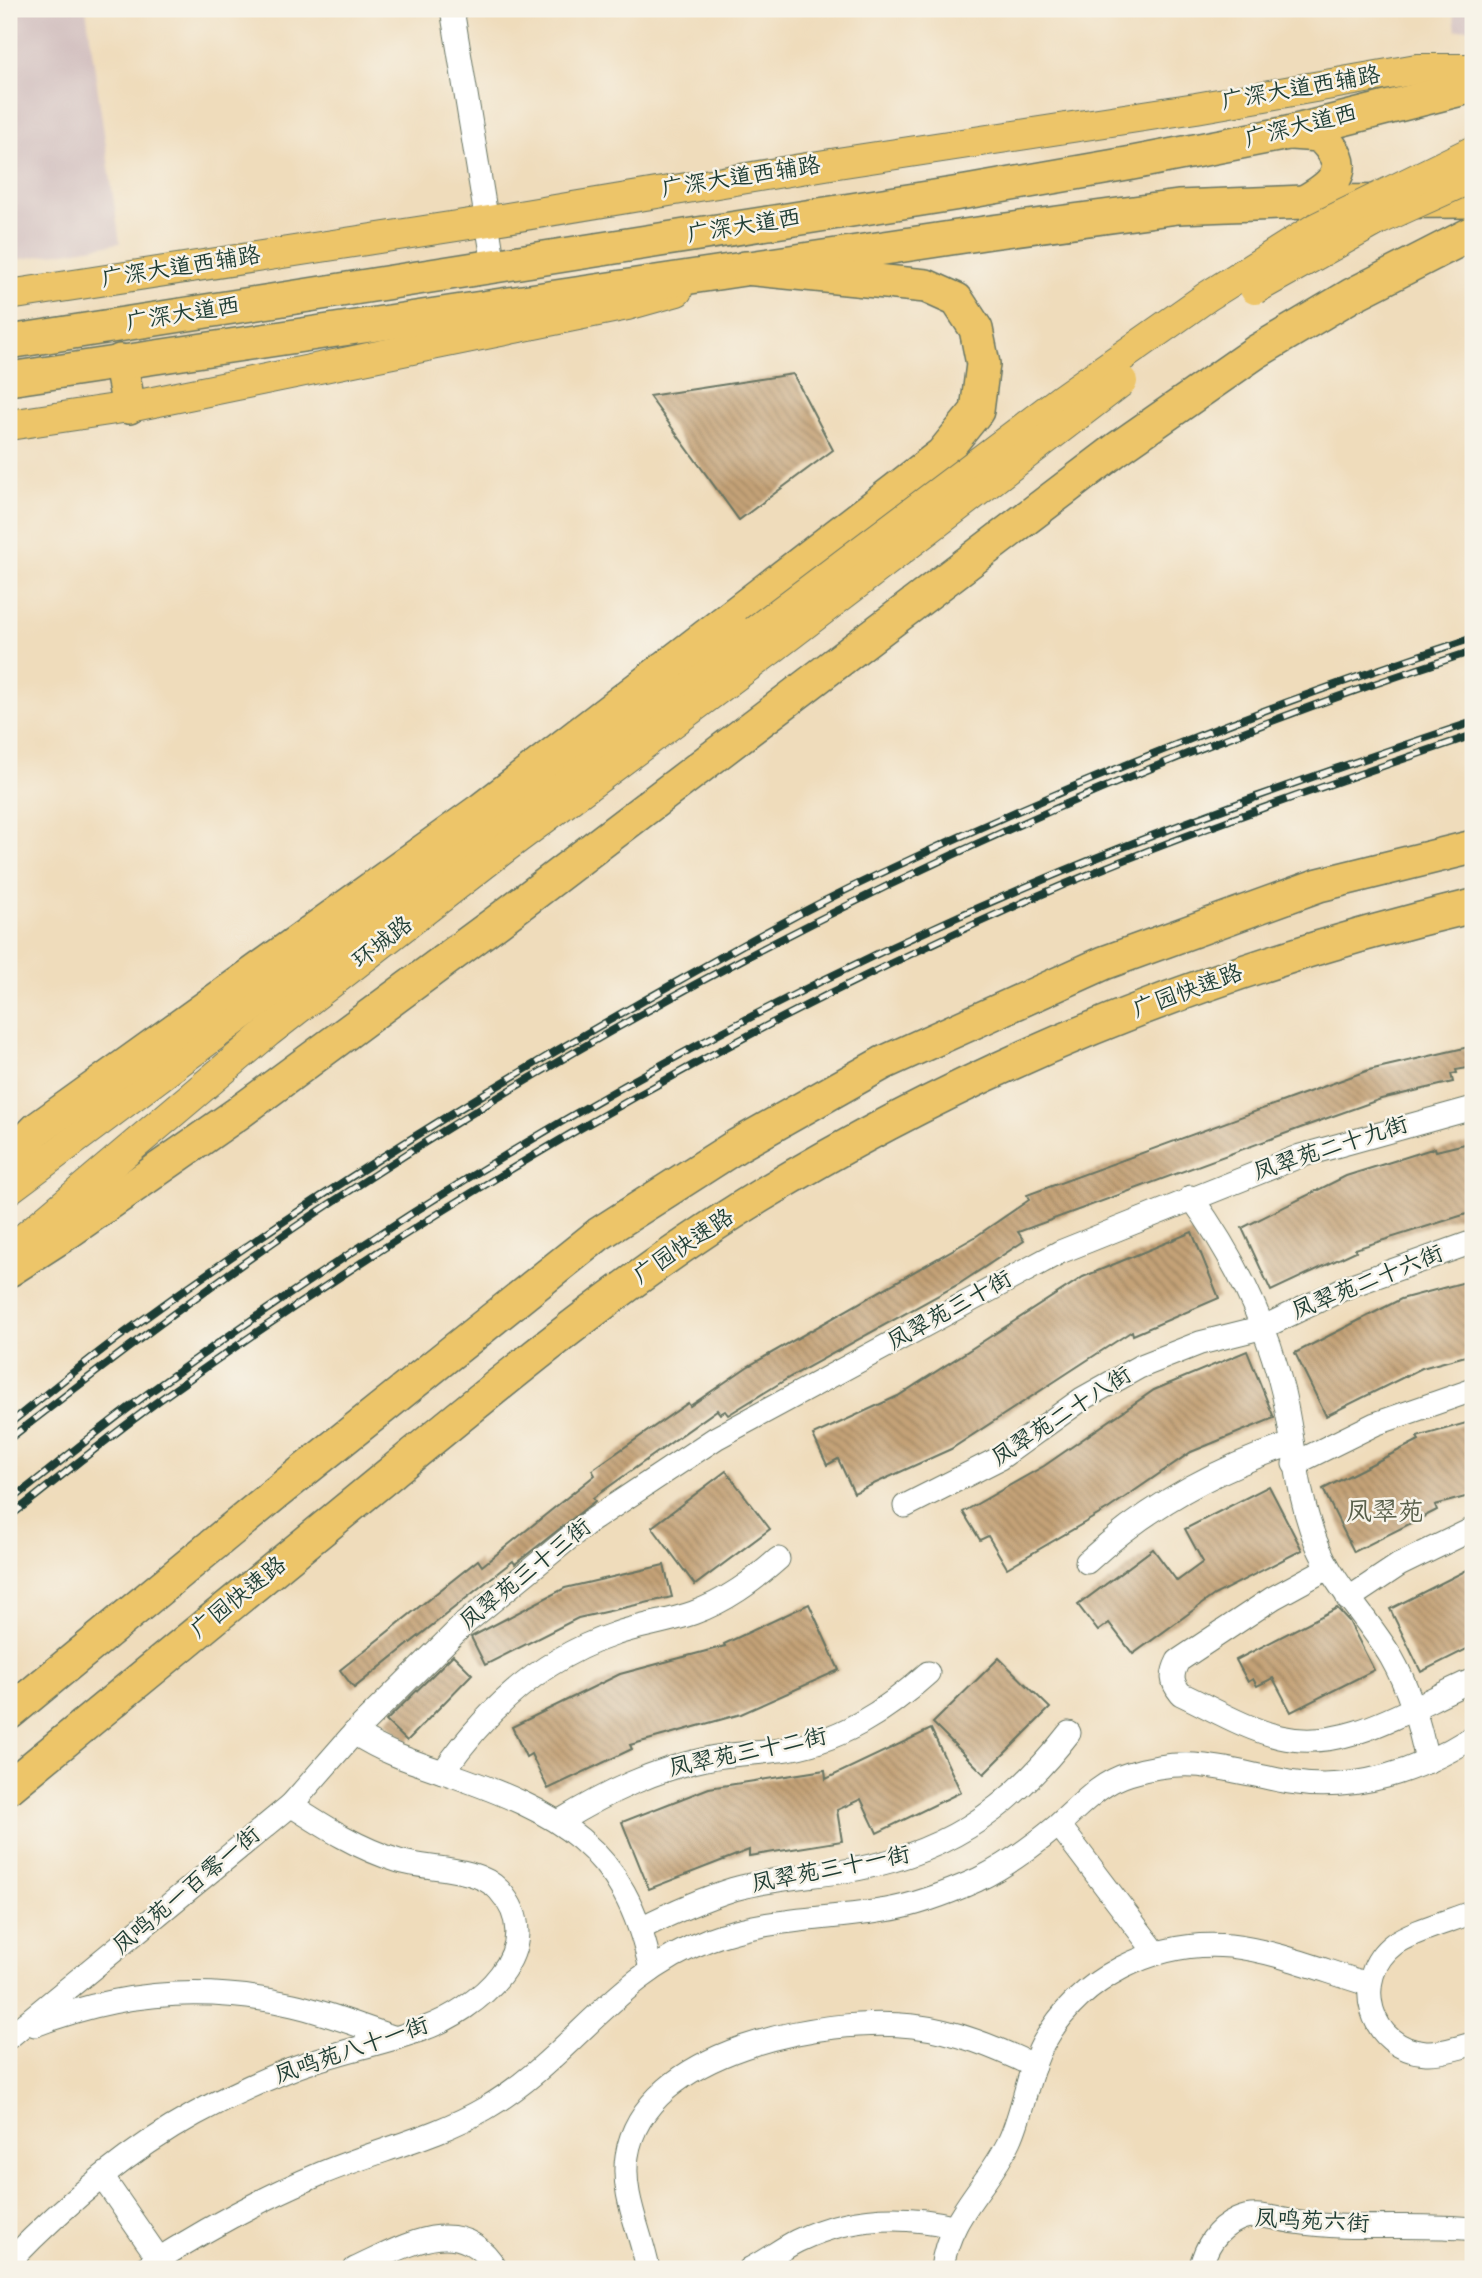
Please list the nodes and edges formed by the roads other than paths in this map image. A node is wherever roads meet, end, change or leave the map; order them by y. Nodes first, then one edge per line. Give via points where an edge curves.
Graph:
1 (452, 9) edge
2 (1473, 69) edge
3 (1473, 86) edge
4 (1288, 133) junction
5 (1473, 151) edge
6 (1473, 177) edge
7 (1473, 201) edge
8 (1304, 202) junction
9 (489, 221) junction
10 (1473, 233) edge
11 (494, 265) junction
12 (746, 268) junction
13 (705, 277) junction
14 (9, 295) edge
15 (9, 342) edge
16 (120, 361) junction
17 (9, 379) edge
18 (129, 407) junction
19 (9, 425) edge
20 (762, 641) junction
21 (1473, 847) edge
22 (1473, 906) edge
23 (1473, 1108) edge
24 (9, 1158) edge
25 (9, 1189) edge
26 (1191, 1197) junction
27 (1473, 1242) edge
28 (9, 1251) edge
29 (9, 1270) edge
30 (1264, 1327) junction
31 (1473, 1390) edge
32 (716, 1438) joint
33 (1293, 1454) junction
34 (905, 1506) dead end
35 (1473, 1529) edge
36 (778, 1559) dead end
37 (1087, 1562) dead end
38 (1328, 1567) junction
39 (1348, 1599) junction
40 (928, 1673) dead end
41 (1473, 1680) edge
42 (1414, 1707) junction
43 (9, 1713) edge
44 (354, 1733) junction
45 (1069, 1733) dead end
46 (1473, 1737) edge
47 (1427, 1762) junction
48 (443, 1772) junction
49 (9, 1787) edge
50 (291, 1805) junction
51 (560, 1821) junction
52 (1059, 1825) junction
53 (1473, 1912) edge
54 (641, 1928) junction
55 (1156, 1953) junction
56 (651, 1970) junction
57 (1368, 1984) junction
58 (11, 2036) edge
59 (396, 2038) junction
60 (1473, 2044) edge
61 (1034, 2066) junction
62 (103, 2178) junction
63 (953, 2226) junction
64 (1473, 2229) edge
65 (1203, 2259) edge
66 (9, 2262) edge
67 (156, 2266) edge
68 (355, 2269) edge
69 (496, 2269) edge
70 (648, 2269) edge
71 (750, 2269) edge
72 (942, 2269) edge

1 - 9 street
2 - 9 main road, 广深大道西辅路 via 1418,69
3 - 4 highway, 广深大道西
4 - 8 highway via 1319,135 1333,148 1339,164 1327,189
4 - 11 highway, 广深大道西 via 966,192
5 - 20 main road, bridge via 1316,228 1208,296 1062,399
6 - 20 main road, bridge via 1378,220 1256,288
7 - 8 highway, 广深大道西
8 - 12 highway, 广深大道西 via 1165,209
9 - 11 street
9 - 14 main road, 广深大道西辅路
10 - 29 highway via 1352,295 1256,352 1117,449 487,929 237,1114
11 - 15 highway, 广深大道西
12 - 13 highway, 广深大道西
12 - 24 highway via 926,286 957,300 976,329 983,364 977,411 932,462 482,808 37,1129
13 - 16 highway, 广深大道西
13 - 18 main road via 681,290 627,305
16 - 17 highway, 广深大道西
16 - 18 highway
18 - 19 main road
20 - 25 main road, 环城路
20 - 28 main road, 环城路 via 268,1032
21 - 43 highway via 1319,886 1104,963 883,1063 738,1145 599,1234
22 - 49 highway, 广园快速路 via 1372,930 1224,977 1017,1058 887,1123 758,1197 639,1276 526,1361
23 - 26 street, 凤翠苑二十九街 via 1355,1139
26 - 30 street via 1232,1259
26 - 32 street, 凤翠苑三十街 via 1060,1252
27 - 30 street, 凤翠苑二十六街 via 1349,1286
30 - 33 street via 1284,1394
30 - 34 street, 凤翠苑二十八街 via 1200,1343 1139,1367 1082,1399 1000,1458
31 - 33 street
32 - 44 street, 凤翠苑三十三街 via 575,1533 464,1624
33 - 37 street via 1236,1464 1182,1490 1132,1523
33 - 38 street via 1307,1517
35 - 39 street via 1399,1565
36 - 48 street via 722,1600 690,1614 613,1634 534,1675 469,1735
38 - 39 street
38 - 42 street via 1178,1661 1172,1672 1173,1684 1181,1693 1280,1737 1313,1741 1346,1736
39 - 42 street via 1391,1657
40 - 51 street, 凤翠苑三十二街 via 862,1724 781,1750 676,1766 615,1789
41 - 42 street
42 - 47 street
44 - 48 street via 411,1764
44 - 50 street, 凤鸣苑一百零一街
45 - 54 street, 凤翠苑三十一街 via 1007,1802 928,1850 884,1864 736,1888
46 - 47 street
47 - 52 street via 1395,1775 1345,1784 1294,1783 1204,1763 1163,1765 1112,1782 1088,1796
48 - 51 street
50 - 58 street, 凤鸣苑一百零一街
50 - 59 street, 凤鸣苑八十一街 via 342,1838 398,1861 478,1877 496,1887 510,1903 517,1922 517,1943 497,1979 451,2016
51 - 54 street via 612,1871
52 - 55 street
52 - 56 street via 980,1879 935,1897 889,1910 751,1926 708,1940
53 - 57 street via 1395,1942 1377,1961
54 - 56 street
55 - 57 street via 1230,1946
55 - 61 street via 1091,1987 1064,2013
56 - 67 street via 594,2014 527,2081 484,2109 294,2186 220,2222
57 - 60 street via 1370,2010 1382,2032 1402,2048 1427,2054
58 - 59 street via 66,2013 122,1998 180,1993 238,1995 295,2006
59 - 62 street, 凤鸣苑八十一街 via 343,2051 241,2090 158,2137
61 - 63 street via 1004,2152
61 - 70 street via 996,2048 915,2026 842,2024 790,2032 740,2048 675,2083 653,2102 637,2126 627,2153 625,2182
62 - 66 street, 凤鸣苑八十一街 via 65,2207
62 - 67 street
63 - 71 street via 903,2218 858,2222 797,2241
63 - 72 street
64 - 65 street, 凤鸣苑六街 via 1417,2224 1336,2227 1263,2216 1240,2219 1220,2231
68 - 69 street via 426,2238 449,2236 471,2243

